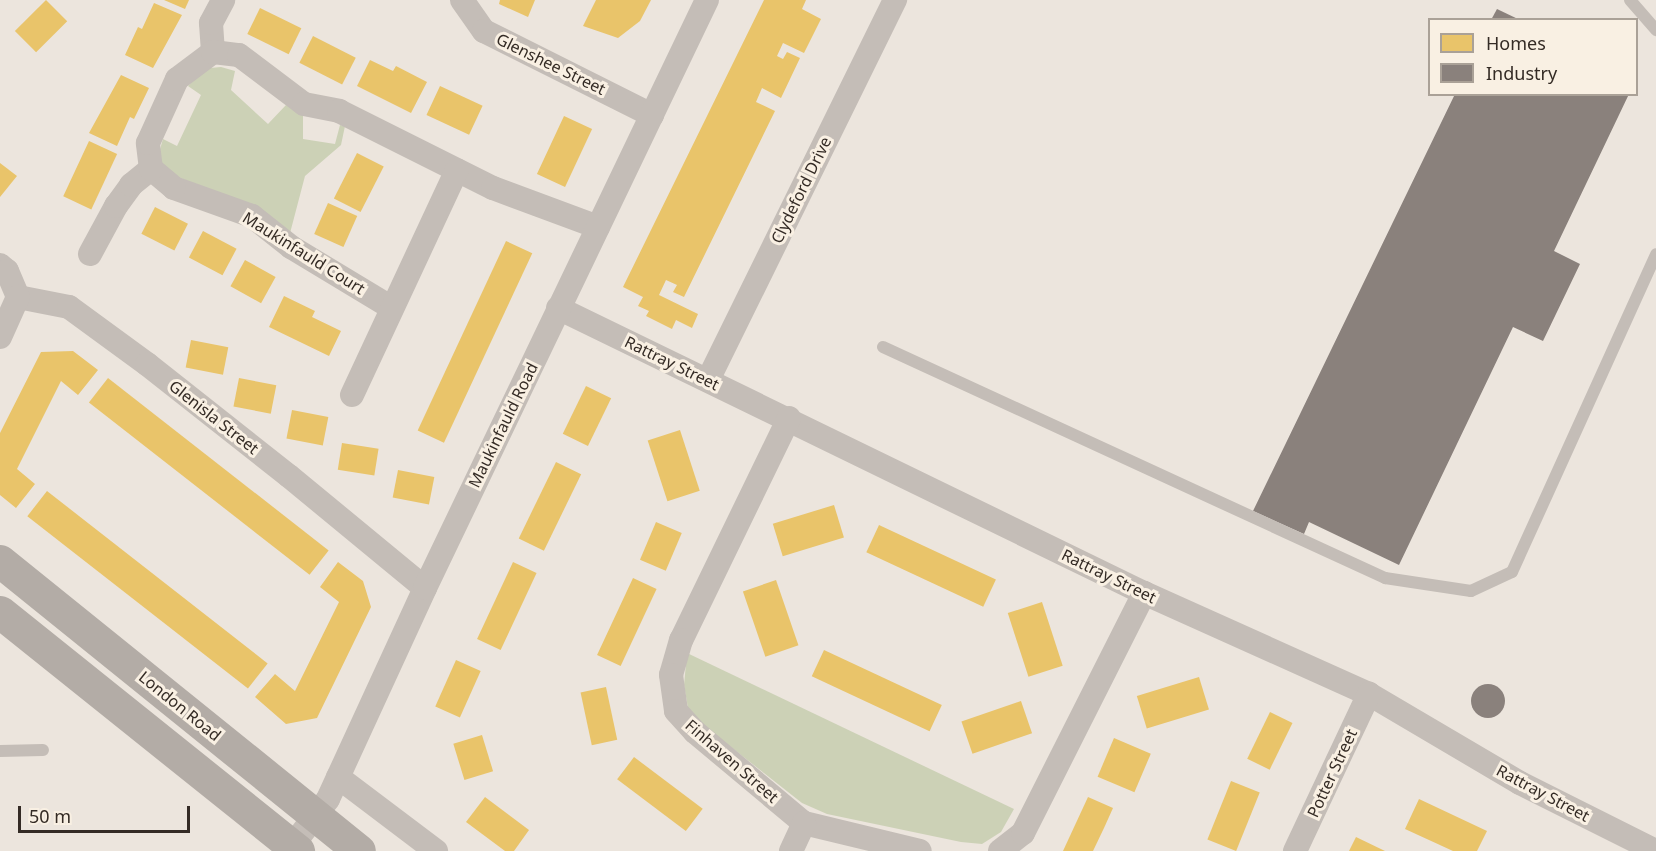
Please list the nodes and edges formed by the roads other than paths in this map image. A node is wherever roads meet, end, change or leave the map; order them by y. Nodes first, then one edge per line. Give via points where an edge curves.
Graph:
1 (223, 0) edge
2 (462, 0) edge
3 (707, 0) edge
4 (895, 0) edge
5 (1630, 0) edge
6 (1656, 30) edge
7 (213, 52) junction
8 (652, 115) junction
9 (151, 170) junction
10 (457, 170) junction
11 (598, 227) junction
12 (90, 254) dead end
13 (1656, 254) edge
14 (0, 266) edge
15 (18, 297) junction
16 (558, 308) junction
17 (392, 309) junction
18 (0, 337) edge
19 (883, 347) dead end
20 (708, 380) junction
21 (352, 395) dead end
22 (789, 418) junction
23 (0, 561) edge
24 (425, 588) junction
25 (1144, 593) junction
26 (0, 612) edge
27 (1370, 694) junction
28 (43, 750) dead end
29 (0, 751) edge
30 (338, 777) junction
31 (315, 816) junction
32 (804, 823) junction
33 (295, 848) edge
34 (359, 851) edge
35 (436, 851) edge
36 (791, 851) edge
37 (920, 851) edge
38 (1000, 851) edge
39 (1295, 851) edge
40 (1656, 851) edge

1 - 7 street via 211,23
2 - 8 street, Glenshee Street via 484,31
3 - 8 street, Maukinfauld Road
4 - 20 street, Clydeford Drive
5 - 6 lane
7 - 9 street via 177,79 148,143
7 - 10 street via 240,55 304,104 339,111
8 - 11 street, Maukinfauld Road
9 - 12 street via 131,185
9 - 17 street, Maukinfauld Court via 174,188 252,216 291,247
10 - 11 street via 493,188
10 - 17 street
11 - 16 street, Maukinfauld Road
13 - 19 lane via 1512,572 1472,591 1385,578
14 - 15 street via 7,271
15 - 18 street
15 - 24 street, Glenisla Street via 69,307 289,476
16 - 20 street, Rattray Street
16 - 24 street, Maukinfauld Road
17 - 21 street
20 - 22 street, Rattray Street
22 - 25 street, Rattray Street
22 - 32 street, Finhaven Street via 681,640 671,675 676,711 695,732
23 - 31 main road, London Road
24 - 30 street, Maukinfauld Road
25 - 27 street, Rattray Street
25 - 38 street via 1023,833
26 - 33 main road
27 - 39 street, Potter Street
27 - 40 street, Rattray Street via 1520,783
28 - 29 lane
30 - 31 street, Maukinfauld Road
30 - 35 street
31 - 33 street, Maukinfauld Road
31 - 34 main road, London Road
32 - 36 street
32 - 37 street, Finhaven Street

